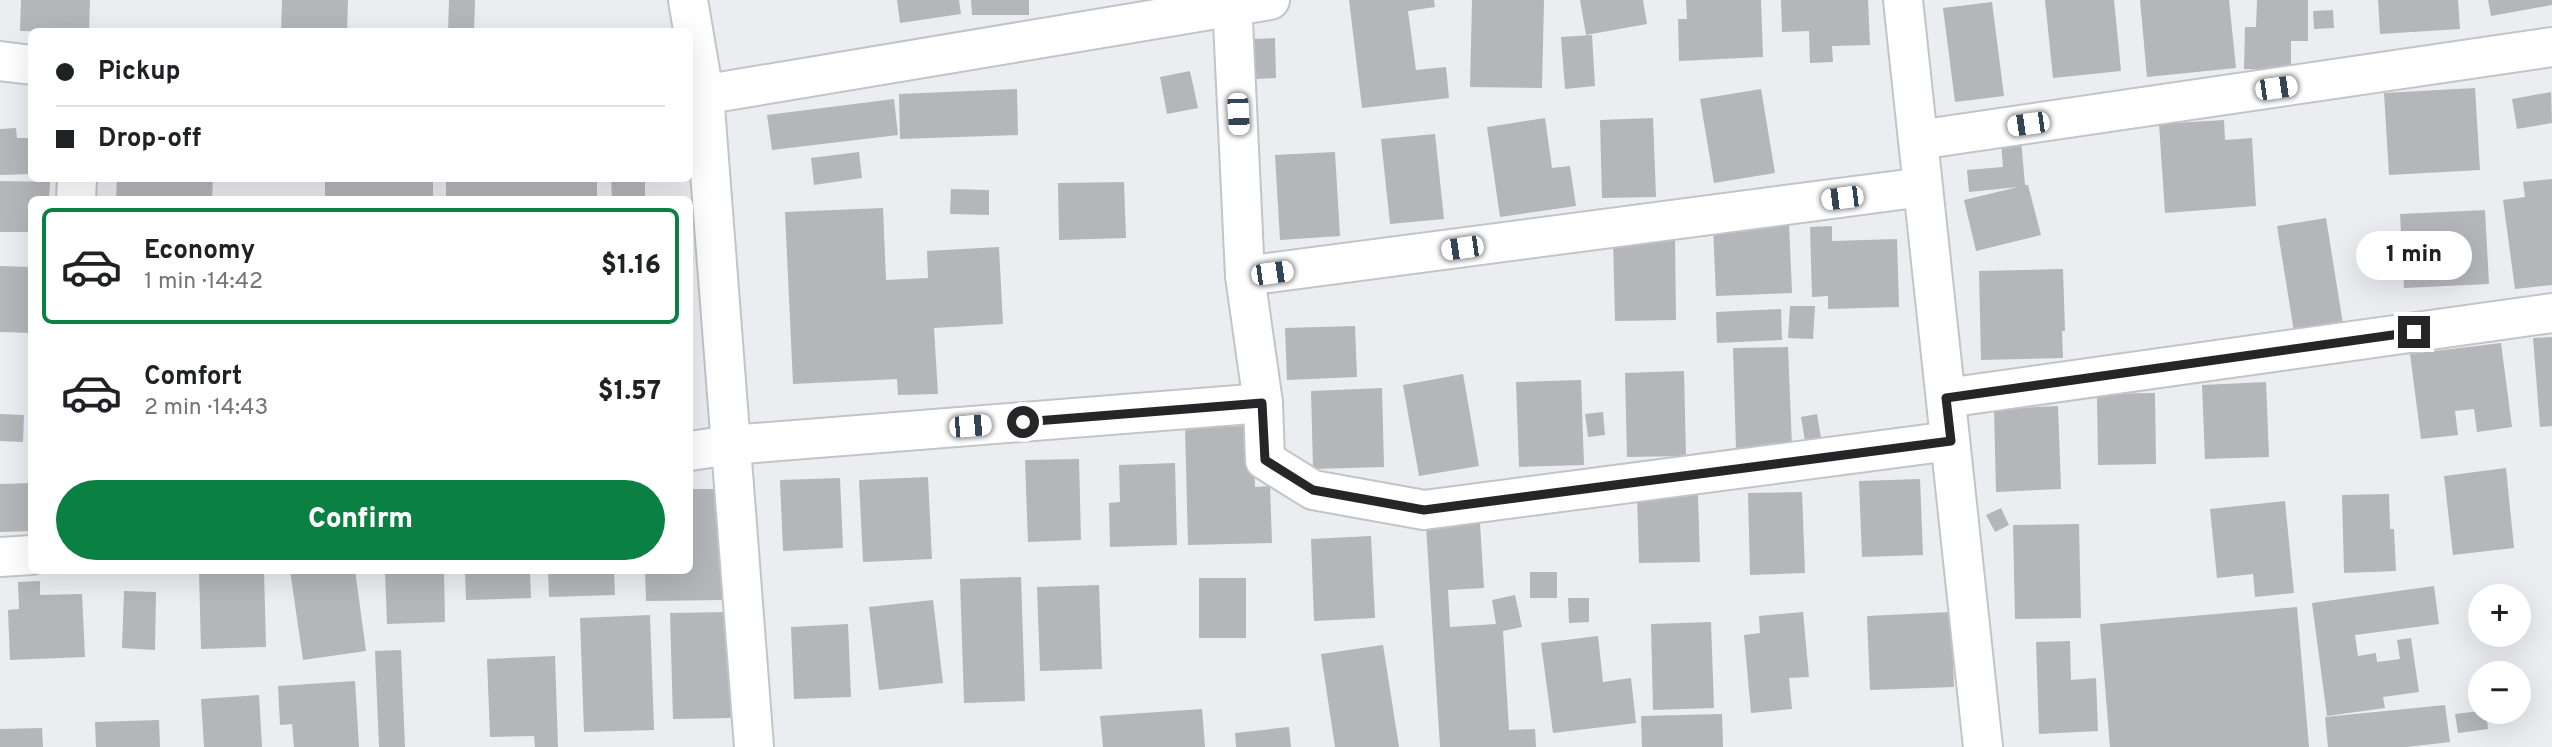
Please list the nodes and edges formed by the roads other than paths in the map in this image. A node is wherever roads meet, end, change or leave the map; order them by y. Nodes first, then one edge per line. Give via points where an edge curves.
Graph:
1 (688, 0) edge
2 (1270, 0) edge
3 (1903, 0) edge
4 (1232, 3) edge
5 (691, 28) edge
6 (2552, 47) edge
7 (693, 53) edge
8 (0, 61) edge
9 (28, 64) edge
10 (697, 96) edge
11 (1917, 140) junction
12 (1923, 187) junction
13 (1245, 276) junction
14 (2552, 313) edge
15 (1946, 398) junction
16 (1262, 403) junction
17 (1951, 441) junction
18 (730, 445) junction
19 (693, 451) edge
20 (28, 555) edge
21 (0, 557) edge
22 (754, 747) edge
23 (1983, 747) edge

1 - 5 street
2 - 4 street
3 - 11 street
4 - 10 street
4 - 13 street
6 - 11 street
7 - 10 street
8 - 9 street
10 - 18 street
11 - 12 street
12 - 13 street
12 - 15 street
13 - 16 street
14 - 15 street
15 - 17 street
16 - 17 street via 1265,460 1313,490 1424,510
16 - 18 street
17 - 23 street
18 - 19 street
18 - 22 street
20 - 21 street

